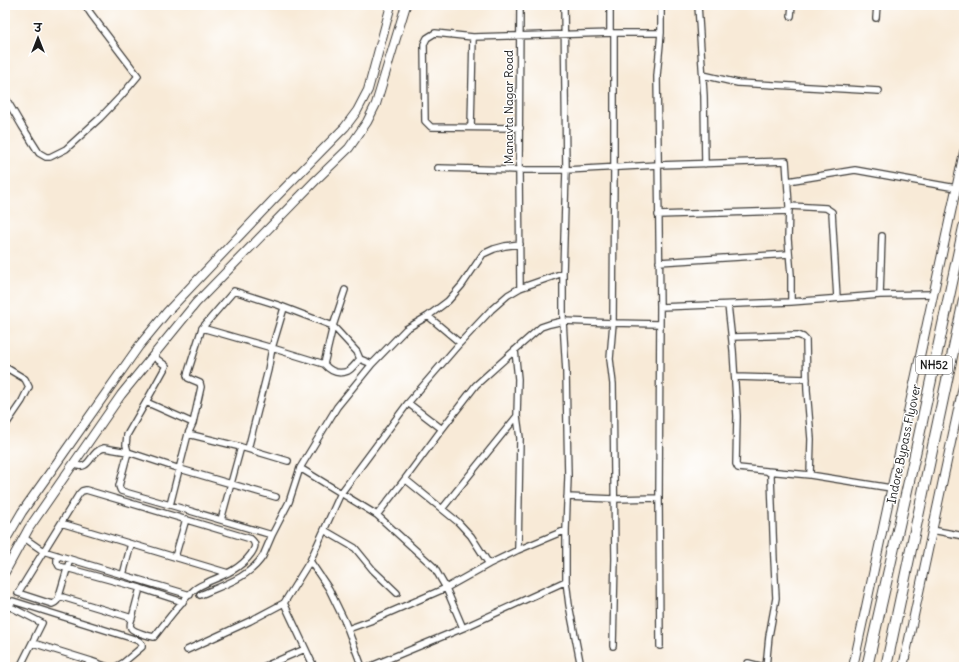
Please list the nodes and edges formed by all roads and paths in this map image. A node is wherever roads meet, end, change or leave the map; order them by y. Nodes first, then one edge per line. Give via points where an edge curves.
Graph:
1 (86, 5) edge
2 (391, 5) edge
3 (406, 5) edge
4 (520, 5) edge
5 (564, 5) edge
6 (610, 5) edge
7 (661, 5) edge
8 (698, 5) edge
9 (792, 5) edge
10 (877, 5) edge
11 (791, 16) dead end
12 (876, 18) dead end
13 (612, 33) junction
14 (661, 33) junction
15 (564, 34) junction
16 (473, 36) junction
17 (520, 36) junction
18 (703, 75) junction
19 (879, 91) dead end
20 (5, 97) edge
21 (471, 127) junction
22 (520, 128) junction
23 (964, 152) edge
24 (705, 164) junction
25 (658, 165) junction
26 (438, 168) dead end
27 (614, 168) junction
28 (519, 170) junction
29 (566, 170) junction
30 (788, 181) junction
31 (956, 188) junction
32 (789, 209) junction
33 (658, 215) junction
34 (964, 227) edge
35 (882, 236) dead end
36 (520, 244) junction
37 (789, 254) junction
38 (659, 262) junction
39 (563, 273) junction
40 (520, 288) junction
41 (345, 290) dead end
42 (933, 294) junction
43 (880, 295) junction
44 (837, 298) junction
45 (964, 300) edge
46 (791, 302) junction
47 (728, 305) junction
48 (660, 307) junction
49 (284, 308) junction
50 (428, 316) junction
51 (564, 321) junction
52 (613, 323) junction
53 (659, 324) junction
54 (333, 326) junction
55 (202, 328) junction
56 (732, 337) junction
57 (460, 343) junction
58 (272, 348) junction
59 (515, 350) junction
60 (153, 356) junction
61 (360, 359) junction
62 (324, 364) junction
63 (372, 364) junction
64 (5, 367) edge
65 (735, 377) junction
66 (807, 379) junction
67 (964, 382) edge
68 (146, 402) junction
69 (408, 403) junction
70 (517, 416) junction
71 (193, 423) junction
72 (5, 426) edge
73 (442, 429) junction
74 (188, 434) junction
75 (244, 448) junction
76 (128, 452) junction
77 (288, 461) dead end
78 (73, 464) junction
79 (300, 468) junction
80 (180, 469) junction
81 (767, 471) junction
82 (810, 475) junction
83 (405, 479) junction
84 (231, 484) junction
85 (891, 488) junction
86 (341, 493) junction
87 (276, 497) dead end
88 (567, 497) junction
89 (659, 498) junction
90 (614, 499) junction
91 (170, 505) junction
92 (442, 509) junction
93 (377, 515) junction
94 (186, 519) junction
95 (220, 520) junction
96 (61, 523) junction
97 (324, 530) junction
98 (566, 530) junction
99 (932, 530) junction
100 (272, 536) junction
101 (964, 536) edge
102 (23, 537) junction
103 (5, 541) edge
104 (132, 544) junction
105 (518, 550) junction
106 (43, 551) junction
107 (57, 555) junction
108 (175, 557) junction
109 (70, 559) junction
110 (310, 561) junction
111 (489, 564) junction
112 (68, 568) junction
113 (5, 572) edge
114 (228, 572) junction
115 (123, 575) junction
116 (566, 581) junction
117 (140, 588) junction
118 (446, 588) junction
119 (396, 593) dead end
120 (190, 595) junction
121 (200, 595) dead end
122 (59, 596) junction
123 (183, 602) junction
124 (284, 603) junction
125 (7, 605) edge
126 (5, 611) edge
127 (132, 618) junction
128 (464, 628) junction
129 (348, 630) junction
130 (33, 643) junction
131 (613, 646) dead end
132 (660, 646) dead end
133 (305, 649) junction
134 (187, 650) dead end
135 (91, 661) junction
136 (748, 663) dead end
137 (20, 667) edge
138 (86, 667) edge
139 (108, 667) edge
140 (116, 667) edge
141 (263, 667) edge
142 (314, 667) edge
143 (362, 667) edge
144 (369, 667) edge
145 (581, 667) edge
146 (765, 667) edge
147 (853, 667) edge
148 (867, 667) edge
149 (886, 667) edge
150 (903, 667) edge

1 - 20 street via 138,76 122,95 66,149 50,157 39,153
2 - 103 street via 368,90 357,111 345,127 167,312 139,346 22,512
3 - 60 street via 376,104 350,148 196,303
4 - 17 street, Manavta Nagar Road
5 - 15 street
6 - 13 street
7 - 14 street
8 - 18 street
9 - 11 street
10 - 12 street
13 - 14 street
13 - 15 street
13 - 27 street
14 - 25 street via 657,76
15 - 17 street
15 - 29 street
16 - 17 street
16 - 21 street
16 - 21 street via 435,33 427,38 424,44 425,121 431,127
17 - 22 street, Manavta Nagar Road
18 - 19 street via 738,83
18 - 24 street
21 - 22 street
22 - 28 street, Manavta Nagar Road
23 - 31 street
24 - 25 street, Manavta Nagar Road
24 - 30 street, Manavta Nagar Road via 786,161
25 - 27 street, Manavta Nagar Road
25 - 33 street
26 - 28 street
27 - 29 street, Manavta Nagar Road
27 - 52 street
28 - 29 street, Manavta Nagar Road
28 - 36 street
29 - 39 street
30 - 31 street via 855,170
30 - 32 street
31 - 42 street
32 - 33 street
32 - 37 street
32 - 44 street via 826,208 832,212
33 - 38 street
34 - 148 highway, Indore Bypass Flyover / NH52
35 - 43 street
36 - 40 street
36 - 50 street via 483,254 448,301
37 - 38 street
37 - 46 street
38 - 48 street
39 - 40 street
39 - 51 street
40 - 57 street via 498,303
41 - 54 street
42 - 43 street
42 - 85 street
43 - 44 street
44 - 46 street
45 - 149 highway, NH52
46 - 47 street
47 - 48 street
47 - 56 street
48 - 53 street
49 - 54 street
49 - 55 street via 234,291
49 - 58 street
50 - 57 street
50 - 63 street via 406,330
51 - 52 street
51 - 59 street via 542,327
51 - 88 street
52 - 53 street
52 - 90 street via 610,359 613,384
53 - 89 street
54 - 61 street via 357,352
54 - 62 street
55 - 58 street
55 - 71 street via 187,375 201,387
56 - 65 street
56 - 66 street via 803,337 806,340
57 - 69 street
58 - 62 street
58 - 75 street via 268,370
59 - 70 street via 518,379
59 - 73 street via 476,385
60 - 68 street via 166,366
60 - 78 street via 121,395
61 - 62 street via 348,371 338,373
61 - 63 street
63 - 79 street via 338,407
64 - 72 street via 25,379 29,387
65 - 66 street
65 - 81 street via 736,464 738,468
66 - 82 street via 811,439
67 - 99 street
68 - 71 street
68 - 76 street via 127,435
69 - 73 street
69 - 86 street
70 - 92 street
70 - 105 street via 520,438
71 - 74 street
73 - 83 street
74 - 75 street
74 - 80 street
75 - 77 street
75 - 84 street
76 - 78 street via 104,448 97,451 87,464
76 - 80 street
76 - 91 street via 119,486 121,491
78 - 102 street
79 - 86 street
79 - 100 street via 289,502
80 - 84 street
80 - 91 street
81 - 82 street
81 - 146 street via 772,477 776,598
82 - 85 street
83 - 92 street
83 - 93 street
84 - 87 street
84 - 95 street
85 - 147 street
86 - 93 street
86 - 97 street
88 - 90 street
88 - 98 street
89 - 90 street
89 - 132 street
90 - 131 street
91 - 95 street
92 - 111 street via 471,536
93 - 118 street via 434,567
94 - 96 street via 86,490 79,494
94 - 108 street
94 - 114 street via 254,541 254,549 245,562
95 - 100 street
96 - 104 street
96 - 106 street
97 - 110 street
97 - 119 street via 354,548
98 - 105 street
98 - 116 street
99 - 101 street
99 - 150 street
100 - 121 street via 253,568 234,580
102 - 106 street
102 - 113 street
104 - 108 street
104 - 115 street
105 - 111 street
106 - 107 street
106 - 122 street via 18,593 52,604
107 - 109 street
107 - 112 street via 56,562 59,566
108 - 114 street
109 - 112 street
109 - 115 street
110 - 124 street
110 - 129 street via 329,589
111 - 118 street
112 - 117 street
112 - 122 street
114 - 120 street via 202,585
115 - 120 street
116 - 128 street
116 - 145 street
117 - 123 street
117 - 127 street
118 - 128 street
118 - 129 street
120 - 123 street
122 - 127 street
123 - 127 street via 154,637 131,628
124 - 133 street
124 - 134 street
125 - 126 street
125 - 130 street via 42,624
125 - 140 street via 13,601 131,638 142,644 142,647
128 - 144 street
129 - 143 street
130 - 135 street
130 - 137 street
133 - 141 street
133 - 142 street
135 - 138 street
135 - 139 street
136 - 146 street

